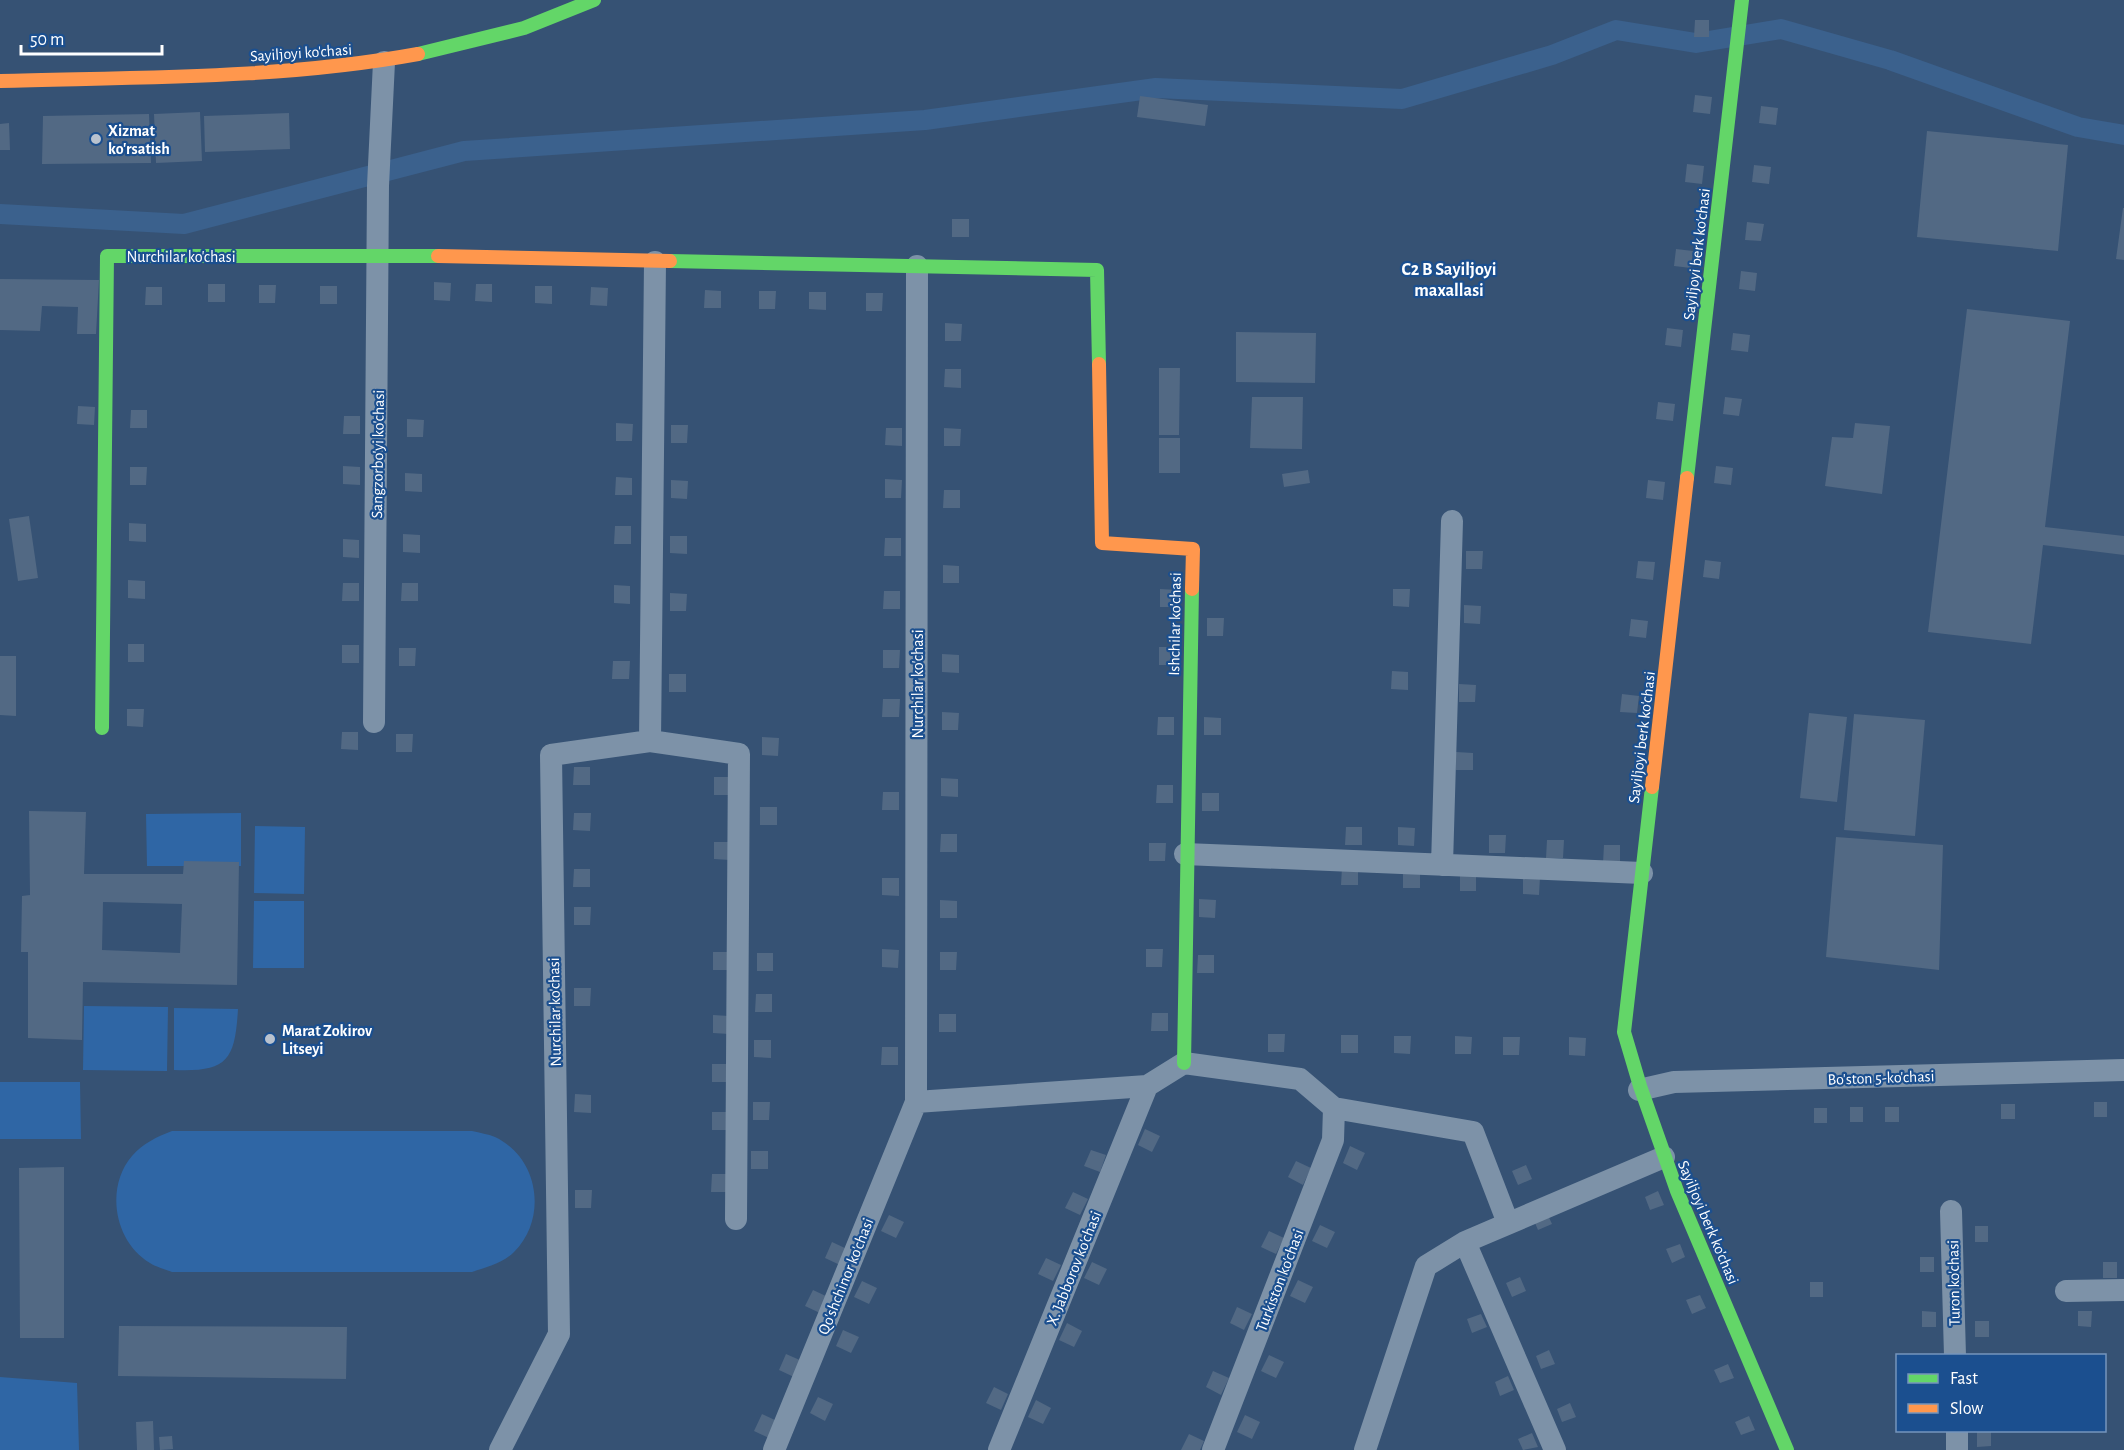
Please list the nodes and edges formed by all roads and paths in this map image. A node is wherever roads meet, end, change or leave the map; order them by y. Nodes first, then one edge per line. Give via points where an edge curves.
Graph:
1 (594, 0) edge
2 (1742, 0) edge
3 (384, 62) junction
4 (0, 81) edge
5 (379, 255) junction
6 (655, 262) junction
7 (918, 266) junction
8 (1097, 270) joint
9 (1452, 521) dead end
10 (374, 722) dead end
11 (102, 728) dead end
12 (650, 741) junction
13 (1185, 854) junction
14 (1442, 865) junction
15 (1642, 873) junction
16 (1184, 1063) junction
17 (2124, 1070) edge
18 (1147, 1086) junction
19 (1639, 1090) junction
20 (916, 1102) junction
21 (1334, 1108) junction
22 (1664, 1156) junction
23 (1951, 1211) dead end
24 (736, 1220) dead end
25 (1508, 1223) junction
26 (1465, 1242) junction
27 (2124, 1290) edge
28 (2066, 1291) dead end
29 (1955, 1354) edge
30 (1957, 1432) edge
31 (500, 1450) edge
32 (774, 1450) edge
33 (999, 1450) edge
34 (1213, 1450) edge
35 (1365, 1450) edge
36 (1555, 1450) edge
37 (1787, 1450) edge
38 (1957, 1450) edge

1 - 3 street, Sayiljoyi ko'chasi via 481,41
2 - 15 street, Sayiljoyi berk ko'chasi
3 - 4 street, Sayiljoyi ko'chasi via 320,70
3 - 5 street, Sangzorbo'yi ko'chasi
5 - 6 street, Nurchilar ko'chasi
5 - 10 street, Sangzorbo'yi ko'chasi
5 - 11 street, Nurchilar ko'chasi via 107,256
6 - 7 street, Nurchilar ko'chasi
6 - 12 street
7 - 8 street, Nurchilar ko'chasi
7 - 20 street, Nurchilar ko'chasi
8 - 13 street, Ishchilar ko'chasi via 1102,543 1193,549
9 - 14 street
12 - 24 street, Nurchilar ko'chasi via 739,754
12 - 31 street, Nurchilar ko'chasi via 551,755 559,1334
13 - 14 street
13 - 16 street, Ishchilar ko'chasi
14 - 15 street
15 - 19 street, Sayiljoyi berk ko'chasi via 1624,1032
16 - 18 street
16 - 21 street via 1300,1079
17 - 19 street, Bo'ston 5-ko'chasi via 1674,1082
18 - 20 street
18 - 33 street, X. Jabborov ko'chasi
19 - 22 street, Sayiljoyi berk ko'chasi
20 - 32 street, Qo'shchinor ko'chasi
21 - 25 street via 1473,1132
21 - 34 street, Turkiston ko'chasi via 1333,1140
22 - 25 street
22 - 37 street, Sayiljoyi berk ko'chasi
23 - 29 street, Turon ko'chasi
25 - 26 street
26 - 35 street via 1426,1266
26 - 36 street
27 - 28 street
30 - 38 street

